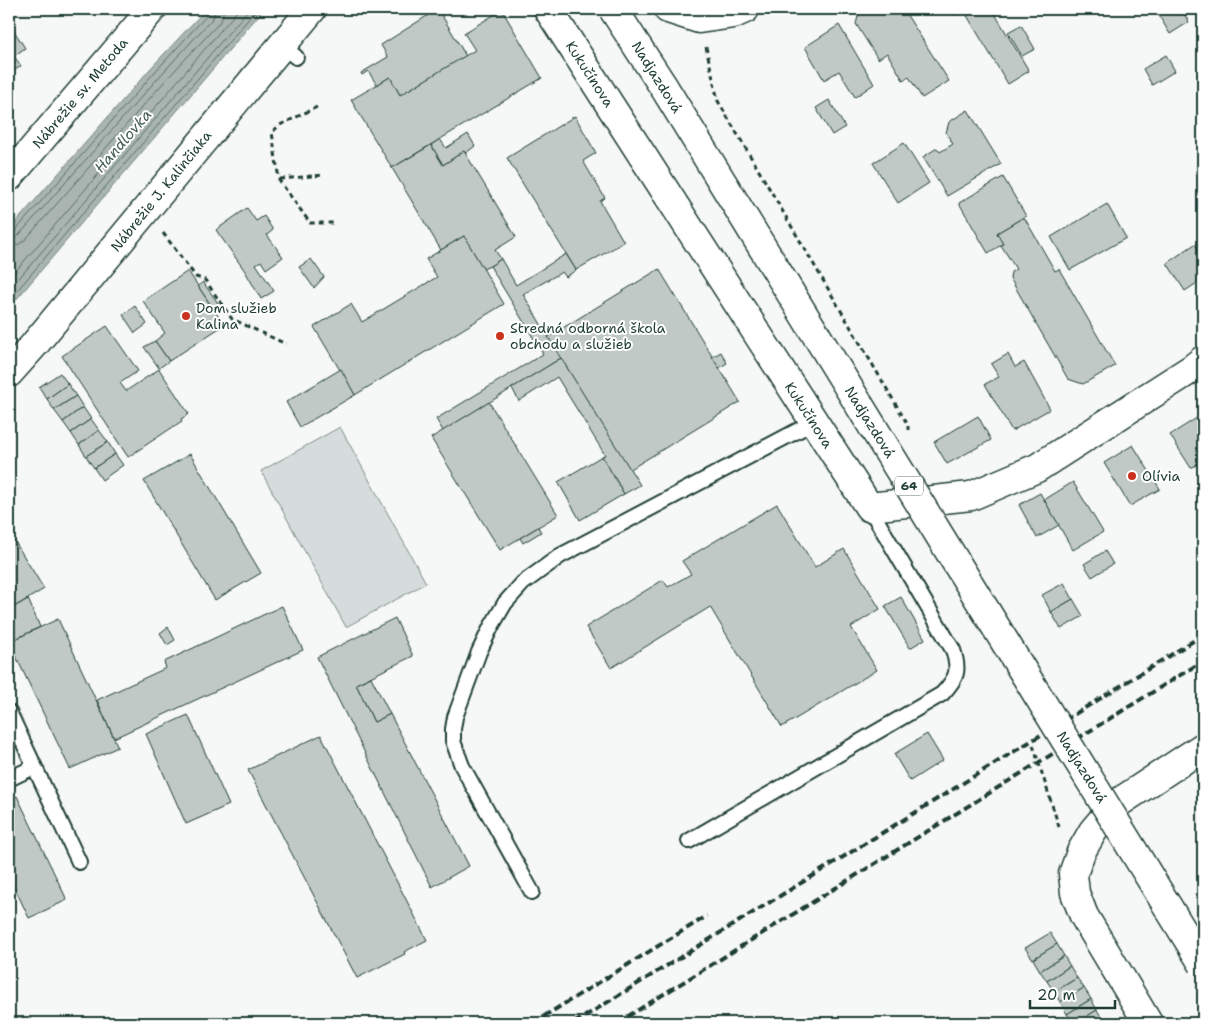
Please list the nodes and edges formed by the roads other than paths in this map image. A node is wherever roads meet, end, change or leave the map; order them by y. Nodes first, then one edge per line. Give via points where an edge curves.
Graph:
1 (152, 9) edge
2 (312, 9) edge
3 (548, 9) edge
4 (612, 9) edge
5 (668, 9) edge
6 (745, 9) edge
7 (9, 177) edge
8 (1203, 360) edge
9 (9, 373) edge
10 (814, 422) junction
11 (869, 507) junction
12 (9, 712) edge
13 (1203, 748) edge
14 (34, 767) junction
15 (9, 780) edge
16 (689, 841) dead end
17 (79, 862) dead end
18 (532, 892) dead end
19 (1203, 964) edge
20 (1148, 1023) edge

1 - 7 street, Nábrežie sv. Metoda
2 - 9 street, Nábrežie J. Kalinčiaka via 288,51 146,209
3 - 10 street, Kukučínova
4 - 19 street, Nadjazdová / 64, bridge via 665,89
5 - 6 street via 699,19 734,14
8 - 11 street via 1037,468 972,496
10 - 11 street, Kukučínova
10 - 18 lane via 560,556 523,583 500,611 479,652 455,717 453,741 462,766
11 - 16 lane via 953,650 957,663 951,685 942,694
12 - 14 lane
13 - 20 street via 1115,805 1093,831 1074,874 1075,893 1084,916
14 - 15 lane
14 - 17 lane

